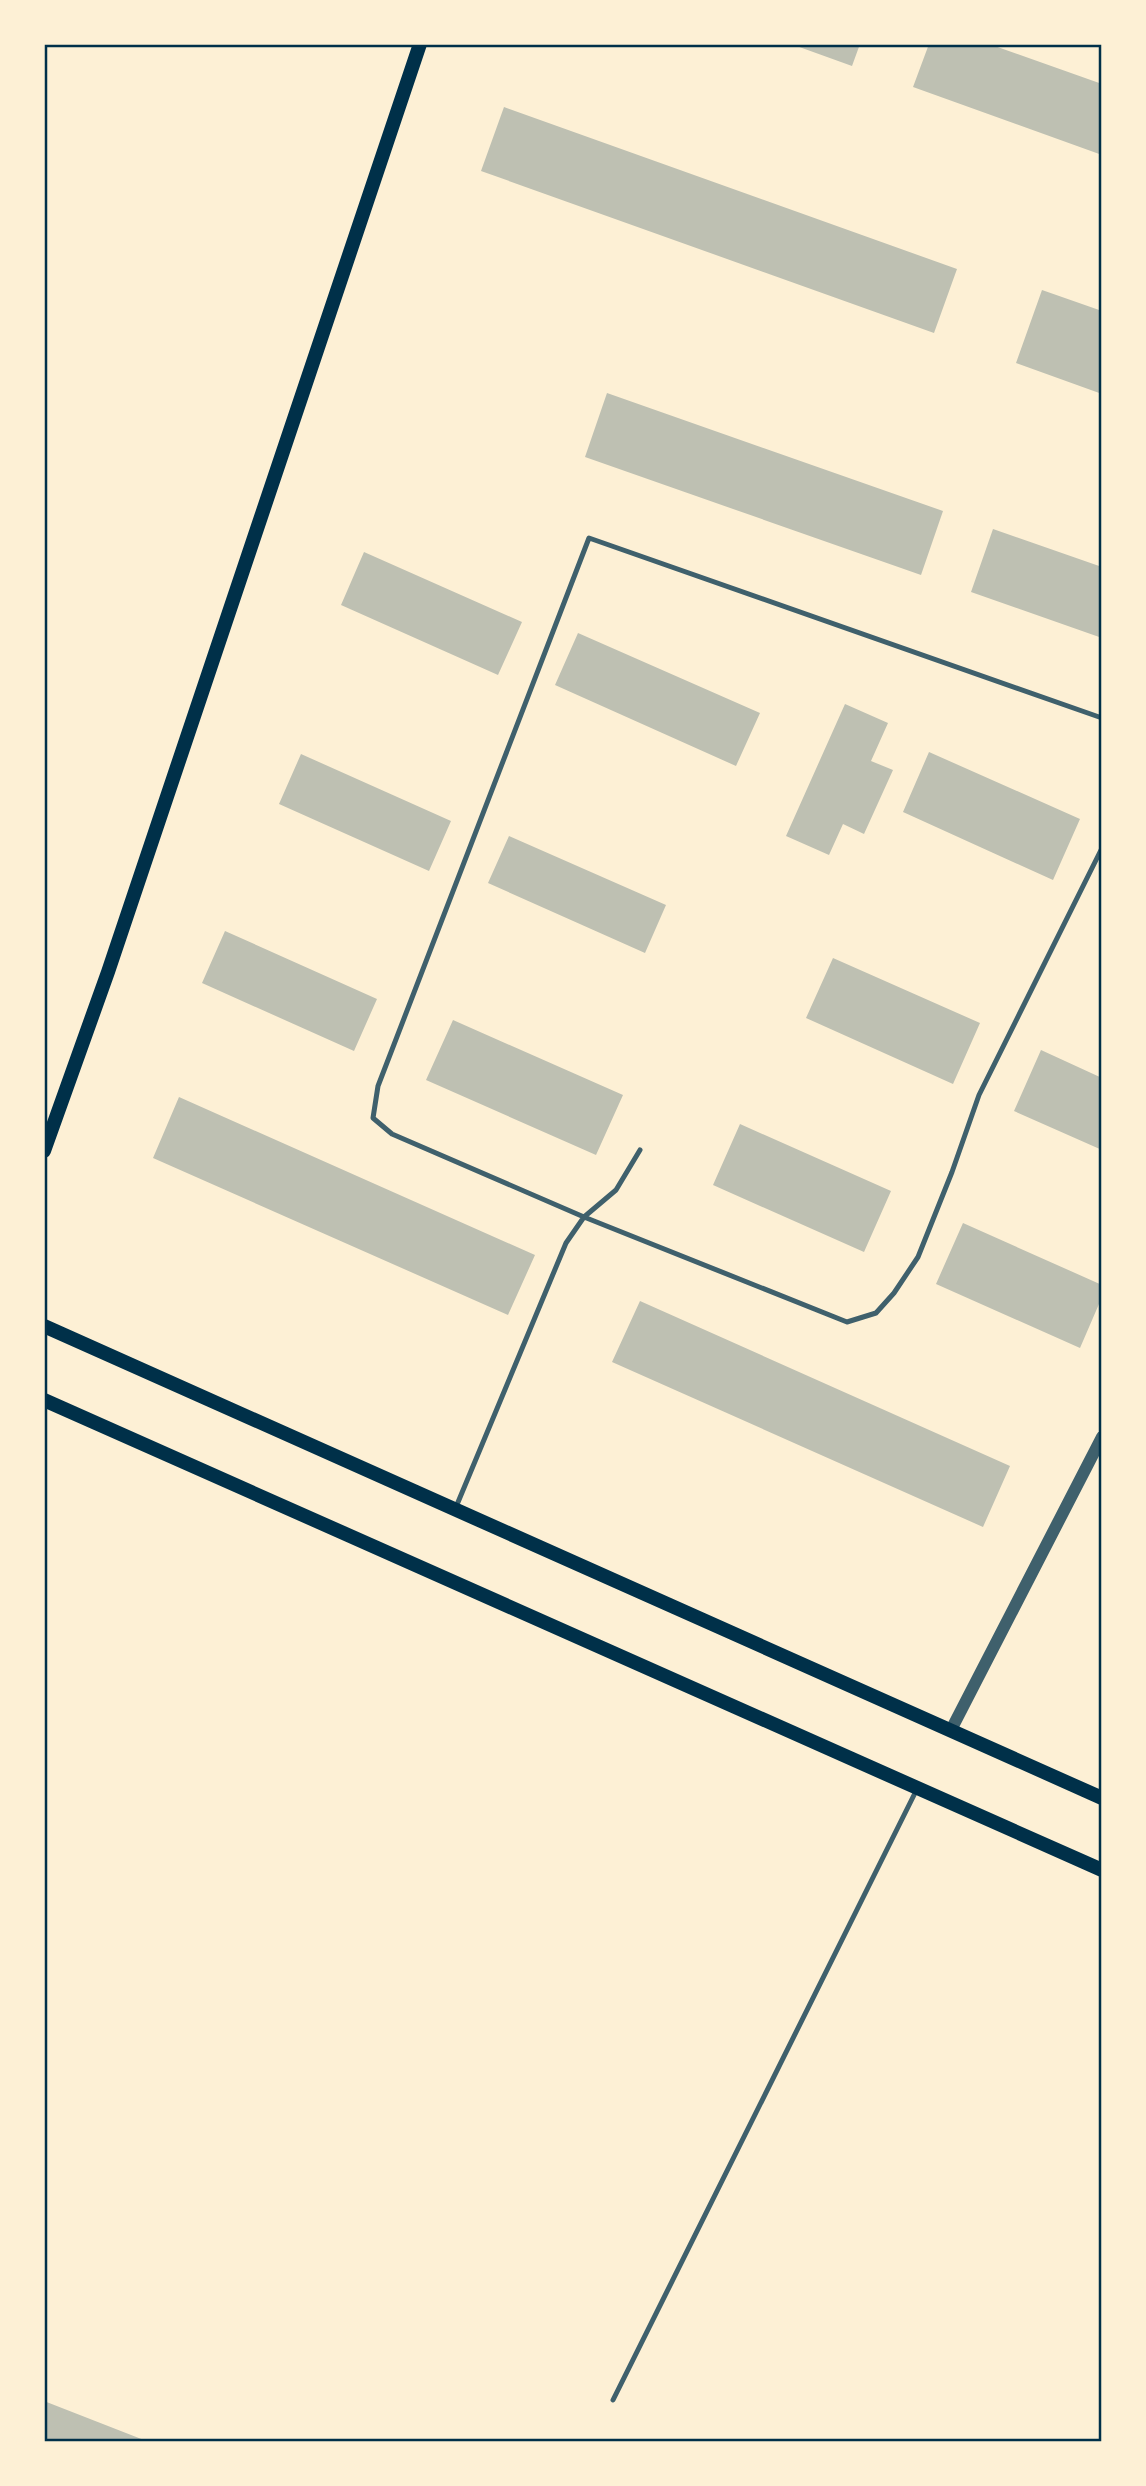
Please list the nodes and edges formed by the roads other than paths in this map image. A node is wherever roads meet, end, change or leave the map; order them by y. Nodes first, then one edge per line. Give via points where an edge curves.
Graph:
1 (420, 44) edge
2 (1102, 718) edge
3 (1102, 848) edge
4 (640, 1150) dead end
5 (44, 1152) edge
6 (584, 1217) junction
7 (44, 1326) edge
8 (44, 1400) edge
9 (1102, 1437) edge
10 (455, 1510) junction
11 (951, 1730) junction
12 (918, 1788) junction
13 (1102, 1798) edge
14 (1102, 1870) edge
15 (613, 2400) dead end

1 - 5 main road
2 - 6 lane via 589,538 378,1086 373,1118 392,1134
3 - 6 lane via 979,1095 918,1257 876,1313 847,1322
4 - 6 lane via 616,1190
6 - 10 lane via 566,1243
7 - 10 main road
8 - 12 main road
9 - 11 street
10 - 11 main road
11 - 13 main road
12 - 14 main road
12 - 15 lane

